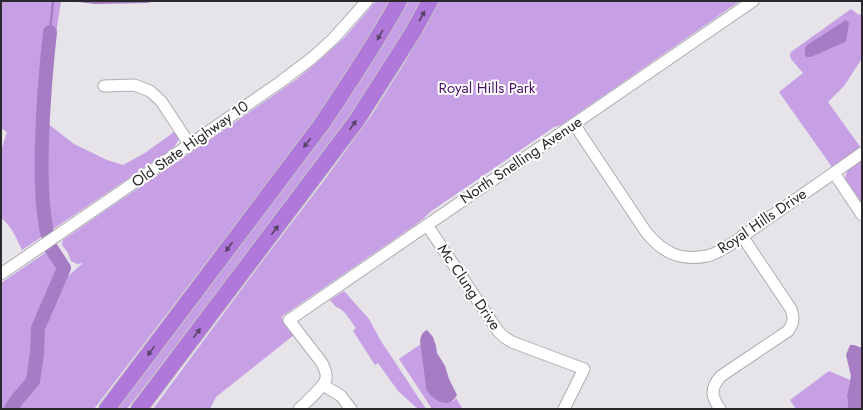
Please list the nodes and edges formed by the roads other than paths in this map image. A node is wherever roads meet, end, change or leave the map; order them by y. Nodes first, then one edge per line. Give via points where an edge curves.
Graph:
1 (368, 1) edge
2 (399, 1) edge
3 (430, 1) edge
4 (753, 1) edge
5 (104, 86) dead end
6 (574, 124) junction
7 (190, 145) junction
8 (862, 153) edge
9 (834, 173) junction
10 (862, 215) edge
11 (427, 225) junction
12 (742, 236) junction
13 (1, 274) edge
14 (323, 385) junction
15 (107, 409) edge
16 (139, 409) edge
17 (299, 409) edge
18 (351, 409) edge
19 (564, 409) edge
20 (720, 409) edge

1 - 7 street, Old State Highway 10 via 312,58
2 -> 15 highway via 379,37 321,125
16 -> 3 highway via 357,120
4 - 6 street, North Snelling Avenue
5 - 7 street via 134,85 150,91 161,101
6 - 11 street, North Snelling Avenue
6 - 12 street, Royal Hills Drive via 646,232 666,250 680,257 709,256
7 - 13 street, Old State Highway 10
8 - 9 street, Royal Hills Drive
9 - 10 street
9 - 12 street, Royal Hills Drive
11 - 14 street, North Snelling Avenue via 289,320 322,363 326,371
11 - 19 street, Mc Clung Drive via 504,337 584,370
12 - 20 street via 791,309 794,320 788,331 716,381 712,392
14 - 17 street
14 - 18 street via 341,396

